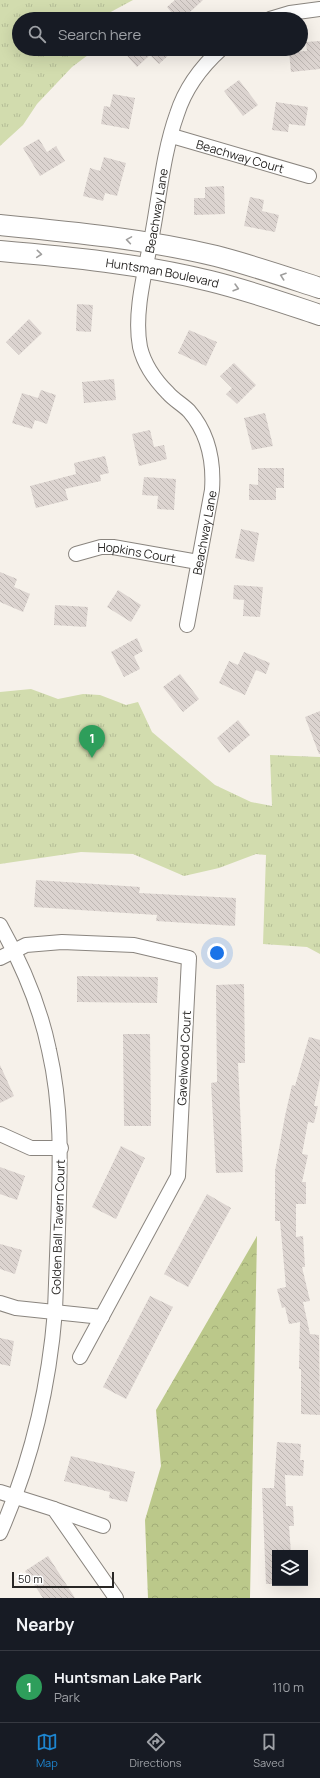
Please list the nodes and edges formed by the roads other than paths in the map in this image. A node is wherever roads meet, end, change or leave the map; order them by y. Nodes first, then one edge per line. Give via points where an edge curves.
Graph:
1 (320, 9) edge
2 (298, 12) edge
3 (214, 56) edge
4 (172, 136) junction
5 (309, 176) dead end
6 (0, 225) edge
7 (151, 243) junction
8 (0, 251) edge
9 (146, 269) junction
10 (320, 288) edge
11 (320, 315) edge
12 (76, 554) dead end
13 (198, 562) junction
14 (187, 625) dead end
15 (0, 925) edge
16 (14, 951) junction
17 (0, 958) edge
18 (0, 1134) edge
19 (61, 1148) junction
20 (0, 1303) edge
21 (54, 1311) junction
22 (102, 1316) junction
23 (80, 1357) dead end
24 (0, 1492) edge
25 (15, 1496) junction
26 (54, 1509) junction
27 (103, 1526) dead end
28 (0, 1532) edge
29 (116, 1598) edge

1 - 2 street
3 - 4 street, Beachway Lane via 200,71 186,93 177,114
4 - 5 street, Beachway Court
4 - 7 street, Beachway Lane
7 -> 6 street, Huntsman Boulevard
7 - 9 street, Beachway Lane
10 -> 7 street, Huntsman Boulevard via 215,256
8 -> 9 street, Huntsman Boulevard via 72,257
9 -> 11 street, Huntsman Boulevard via 209,281
9 - 13 street, Beachway Lane via 139,313 140,347 155,378 198,423 210,451 213,470 212,490
12 - 13 street, Hopkins Court via 113,546
13 - 14 street, Beachway Lane
15 - 16 street, Golden Ball Tavern Court
16 - 17 street
16 - 19 street, Golden Ball Tavern Court via 33,994 49,1050 58,1100
16 - 22 street, Gavelwood Court via 26,945 62,942 134,945 189,958 178,1176
18 - 19 street via 31,1148
19 - 21 street, Golden Ball Tavern Court
20 - 21 street via 16,1308
21 - 22 street
21 - 25 street, Golden Ball Tavern Court via 42,1401
22 - 23 street, Gavelwood Court
24 - 25 street
25 - 26 street
25 - 28 street, Golden Ball Tavern Court
26 - 27 street
26 - 29 street

